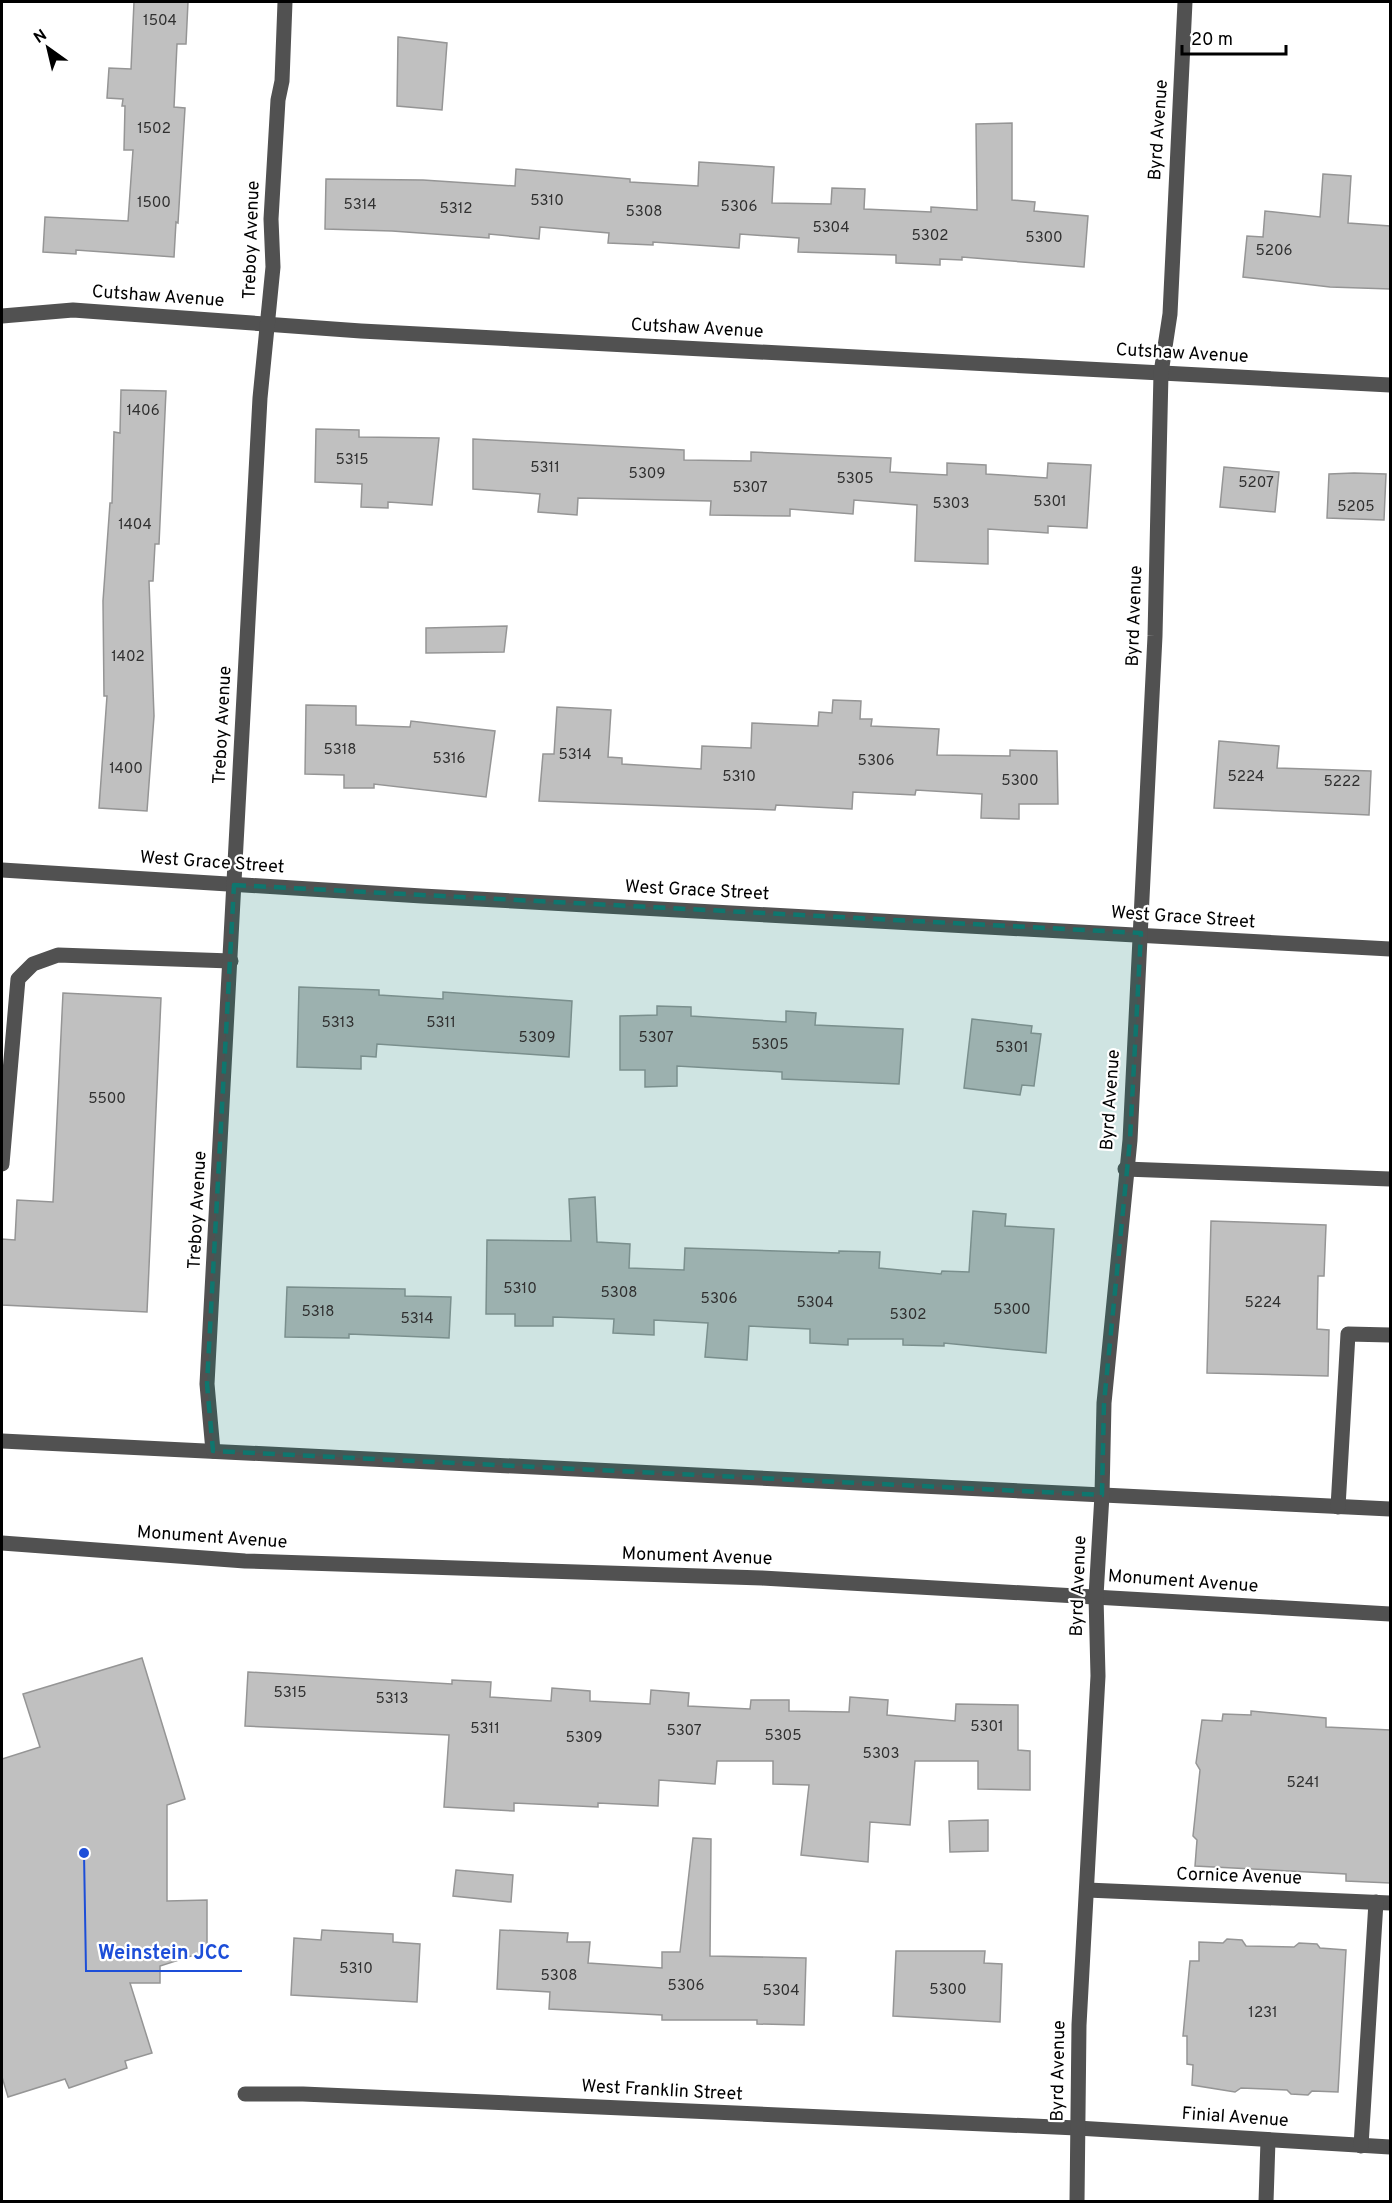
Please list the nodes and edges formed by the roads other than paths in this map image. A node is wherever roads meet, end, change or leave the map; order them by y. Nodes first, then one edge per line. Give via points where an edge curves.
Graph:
1 (285, 2) edge
2 (1185, 2) edge
3 (2, 315) edge
4 (267, 324) junction
5 (1161, 373) junction
6 (1390, 385) edge
7 (2, 870) edge
8 (234, 885) junction
9 (1141, 933) junction
10 (1390, 949) edge
11 (231, 961) junction
12 (5, 1094) edge
13 (2, 1164) edge
14 (1125, 1169) junction
15 (1390, 1179) edge
16 (1390, 1335) edge
17 (2, 1441) edge
18 (213, 1451) junction
19 (1102, 1496) junction
20 (1338, 1507) junction
21 (1390, 1509) edge
22 (2, 1543) edge
23 (1096, 1596) junction
24 (1390, 1614) edge
25 (1087, 1890) junction
26 (1383, 1902) edge
27 (245, 2094) dead end
28 (1077, 2128) junction
29 (1268, 2140) junction
30 (1361, 2146) junction
31 (1390, 2147) edge
32 (1077, 2202) edge
33 (1266, 2202) edge

1 - 4 street, Treboy Avenue
2 - 5 street, Byrd Avenue via 1170,314
3 - 4 street, Cutshaw Avenue via 73,310
4 - 5 street, Cutshaw Avenue
4 - 8 street, Treboy Avenue
5 - 6 street, Cutshaw Avenue
5 - 9 street, Byrd Avenue via 1155,636
7 - 8 street, West Grace Street
8 - 9 street, West Grace Street
8 - 11 street, Treboy Avenue
9 - 10 street, West Grace Street
9 - 14 street, Byrd Avenue via 1130,1140
11 - 12 street via 58,955 33,964 18,979
11 - 18 street, Treboy Avenue via 207,1384
12 - 13 street
14 - 15 street
14 - 19 street, Byrd Avenue via 1104,1403
16 - 20 street via 1348,1334
17 - 18 street
18 - 19 street
19 - 20 street
19 - 23 street, Byrd Avenue
20 - 21 street
22 - 23 street, Monument Avenue via 245,1562 762,1578
23 - 24 street, Monument Avenue
23 - 25 street, Byrd Avenue via 1098,1676
25 - 26 street, Cornice Avenue
25 - 28 street, Byrd Avenue
26 - 30 street
27 - 28 street, West Franklin Street
28 - 29 street, Finial Avenue
28 - 32 street, Byrd Avenue
29 - 30 street, Finial Avenue
29 - 33 street
30 - 31 street, Finial Avenue

